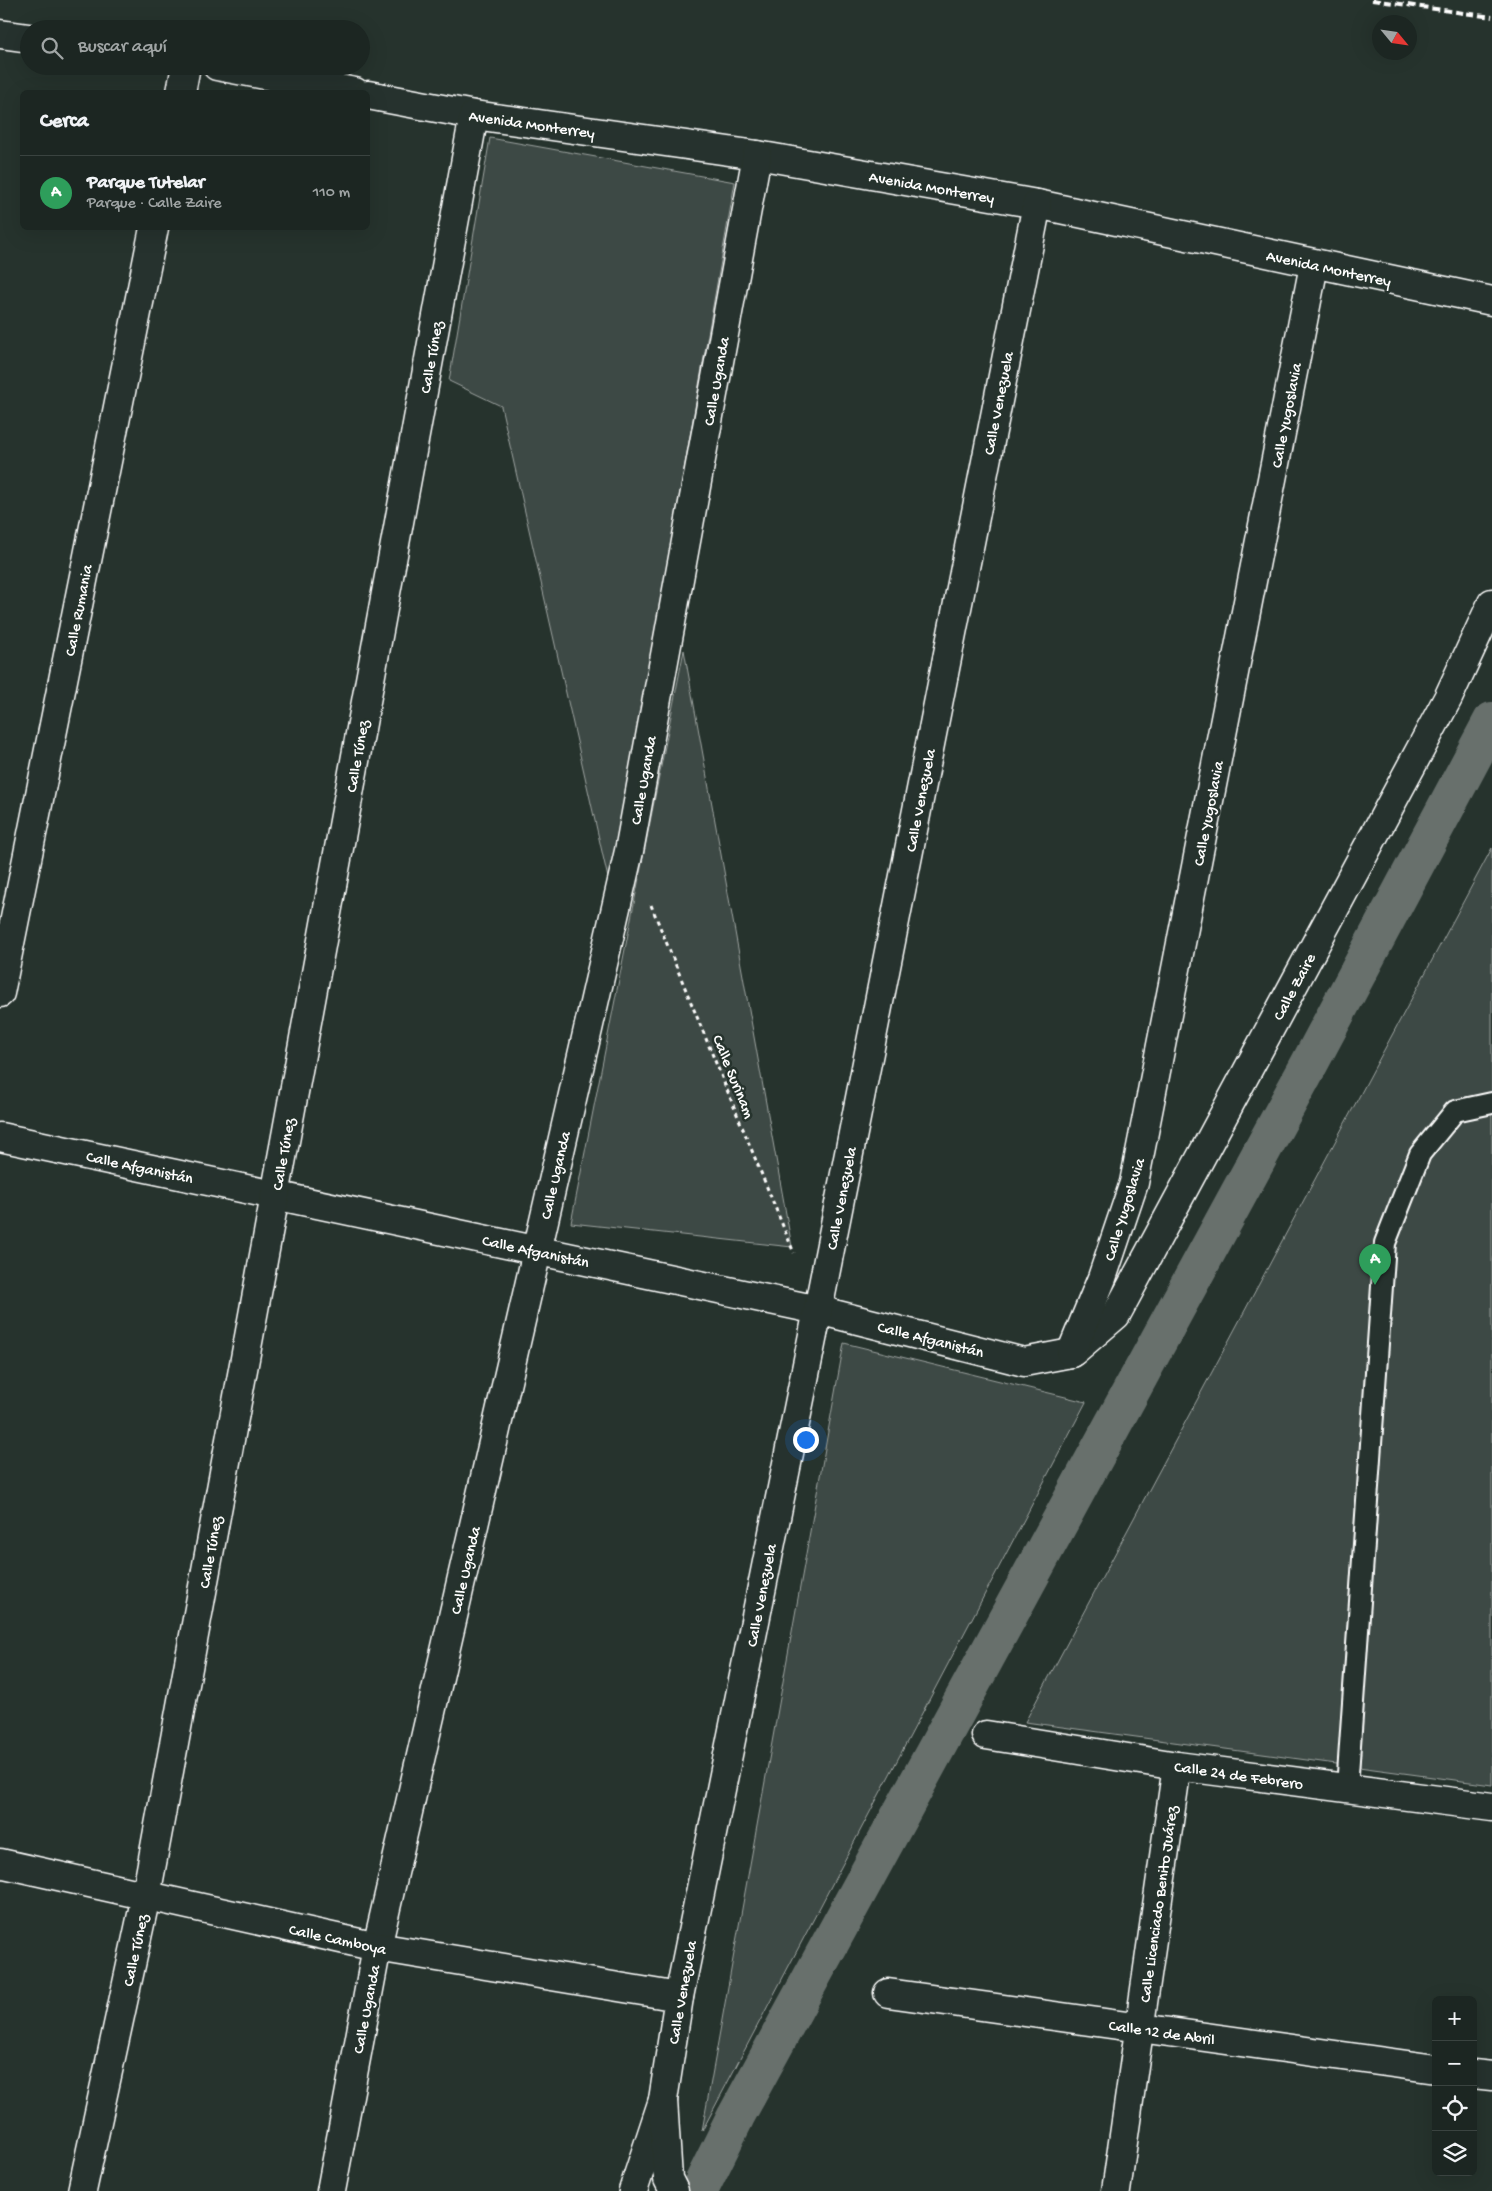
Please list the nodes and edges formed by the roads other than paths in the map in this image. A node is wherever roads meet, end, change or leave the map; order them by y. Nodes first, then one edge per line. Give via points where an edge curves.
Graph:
1 (0, 34) edge
2 (20, 37) edge
3 (184, 75) edge
4 (265, 75) edge
5 (181, 90) edge
6 (344, 90) edge
7 (370, 95) edge
8 (474, 115) junction
9 (756, 155) junction
10 (1037, 204) junction
11 (154, 230) edge
12 (1314, 264) junction
13 (1492, 301) edge
14 (1492, 603) edge
15 (0, 993) edge
16 (1492, 1103) edge
17 (0, 1137) edge
18 (275, 1195) junction
19 (537, 1250) junction
20 (818, 1310) junction
21 (1071, 1353) junction
22 (986, 1735) dead end
23 (1177, 1766) junction
24 (1347, 1788) junction
25 (1492, 1806) edge
26 (0, 1863) edge
27 (146, 1896) junction
28 (377, 1947) junction
29 (888, 1993) dead end
30 (679, 1997) junction
31 (1140, 2028) junction
32 (1432, 2068) edge
33 (1477, 2074) edge
34 (1492, 2076) edge
35 (663, 2100) junction
36 (671, 2185) edge
37 (82, 2191) edge
38 (331, 2191) edge
39 (633, 2191) edge
40 (1116, 2191) edge

1 - 2 street
3 - 5 street
4 - 6 street
7 - 8 street, Avenida Monterrey
8 - 9 street, Avenida Monterrey
8 - 18 street, Calle Túnez
9 - 10 street, Avenida Monterrey
9 - 19 street, Calle Uganda via 629,851
10 - 12 street, Avenida Monterrey
10 - 20 street, Calle Venezuela
11 - 15 street, Calle Rumania
12 - 13 street, Avenida Monterrey
12 - 21 street, Calle Yugoslavia via 1134,1183 1102,1278
14 - 21 street, Calle Zaire via 1448,698 1116,1315
16 - 24 lane via 1455,1111 1420,1154 1385,1243
17 - 18 street, Calle Afganistán
18 - 19 street, Calle Afganistán
18 - 27 street, Calle Túnez
19 - 20 street, Calle Afganistán
19 - 28 street, Calle Uganda
20 - 21 street, Calle Afganistán via 1024,1362
20 - 30 street, Calle Venezuela
22 - 23 street, Calle 24 de Febrero
23 - 24 street, Calle 24 de Febrero
23 - 31 street, Calle Licenciado Benito Juárez
24 - 25 street, Calle 24 de Febrero
26 - 27 street, Calle Camboya
27 - 28 street, Calle Camboya
27 - 37 street, Calle Túnez
28 - 30 street, Calle Camboya
28 - 38 street, Calle Uganda
29 - 31 street, Calle 12 de Abril
30 - 35 street, Calle Venezuela
31 - 32 street, Calle 12 de Abril
31 - 40 street, Calle Licenciado Benito Juárez
33 - 34 street
35 - 36 street, Calle Venezuela
35 - 39 street

